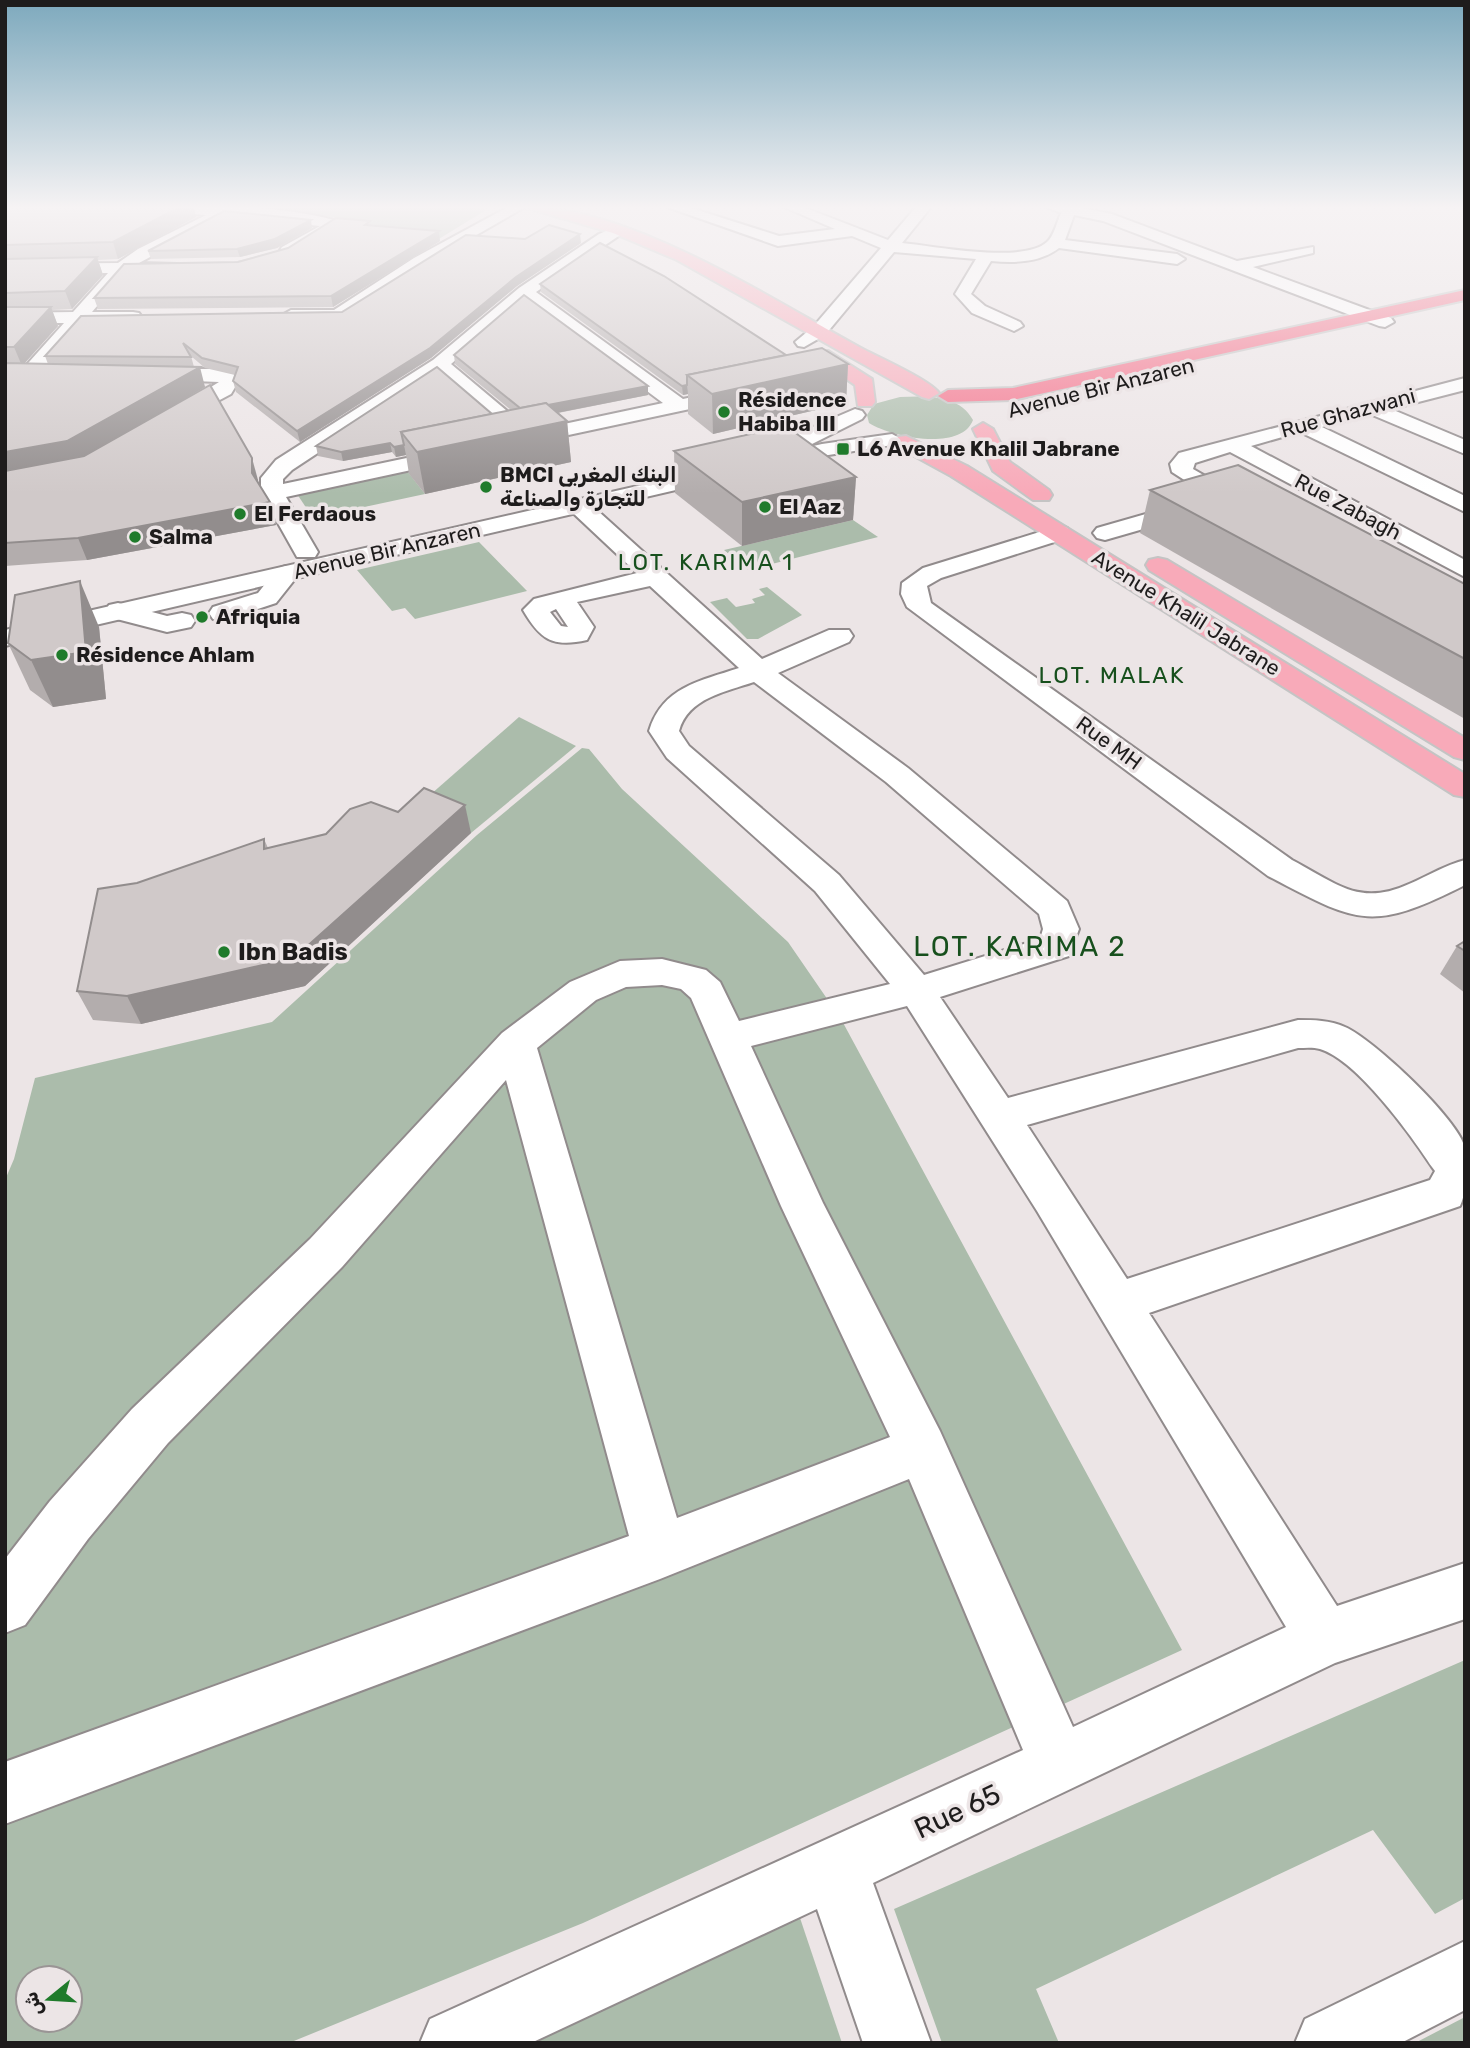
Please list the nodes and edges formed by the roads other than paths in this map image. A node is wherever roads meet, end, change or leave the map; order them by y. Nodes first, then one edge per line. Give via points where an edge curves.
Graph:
1 (92, 303) edge
2 (357, 303) edge
3 (513, 303) edge
4 (539, 303) edge
5 (746, 303) edge
6 (757, 303) edge
7 (842, 303) edge
8 (969, 303) edge
9 (1333, 303) edge
10 (1437, 303) edge
11 (1465, 304) edge
12 (270, 315) edge
13 (80, 317) junction
14 (148, 317) edge
15 (5, 318) edge
16 (1376, 319) junction
17 (1014, 326) dead end
18 (812, 336) junction
19 (440, 364) junction
20 (852, 371) junction
21 (5, 375) edge
22 (27, 375) junction
23 (54, 375) edge
24 (134, 375) edge
25 (827, 376) edge
26 (1465, 384) edge
27 (763, 388) edge
28 (939, 395) junction
29 (678, 405) junction
30 (1370, 407) junction
31 (860, 409) junction
32 (1302, 425) junction
33 (154, 430) edge
34 (970, 433) junction
35 (527, 438) junction
36 (899, 441) junction
37 (1232, 444) junction
38 (1465, 448) edge
39 (272, 493) junction
40 (1227, 498) junction
41 (1465, 505) edge
42 (580, 507) junction
43 (1262, 517) edge
44 (1059, 533) junction
45 (1105, 533) junction
46 (306, 552) junction
47 (1465, 572) edge
48 (286, 574) junction
49 (654, 577) junction
50 (1440, 581) edge
51 (562, 598) dead end
52 (18, 611) edge
53 (118, 611) junction
54 (222, 613) dead end
55 (182, 621) dead end
56 (839, 636) dead end
57 (5, 638) edge
58 (758, 671) junction
59 (1465, 751) edge
60 (1465, 789) edge
61 (1465, 872) edge
62 (917, 992) junction
63 (727, 1038) junction
64 (516, 1042) junction
65 (998, 1117) junction
66 (1117, 1303) junction
67 (922, 1449) junction
68 (660, 1552) junction
69 (1465, 1591) edge
70 (5, 1605) edge
71 (1325, 1638) junction
72 (1059, 1765) junction
73 (5, 1793) edge
74 (835, 1867) junction
75 (1465, 1974) edge
76 (454, 2043) edge
77 (897, 2043) edge
78 (1329, 2043) edge

1 - 13 street
2 - 12 street via 338,315
3 - 19 street
4 - 29 street
5 - 18 main road
6 - 18 main road
7 - 18 street
8 - 17 street
9 - 16 street
10 - 16 highway, Avenue Bir Anzaren
11 - 16 highway, Avenue Bir Anzaren
13 - 14 street
13 - 15 street
13 - 22 street
16 - 28 highway, Avenue Bir Anzaren via 1013,394
16 - 34 highway, Avenue Bir Anzaren via 1029,403 994,415
18 - 20 main road
18 - 28 main road
19 - 35 street
19 - 39 street via 301,451 272,478
20 - 25 street
20 - 31 main road via 865,383
21 - 22 street
22 - 23 street
24 - 33 street via 230,379 224,390
26 - 30 street, Rue Ghazwani
27 - 29 street
28 - 31 main road via 890,395
28 - 34 main road via 983,413
29 - 35 street
30 - 32 street, Rue Ghazwani
30 - 38 street
31 - 36 main road, Avenue Khalil Jabrane via 858,423
31 - 46 street, Avenue Bir Anzaren via 805,440
32 - 37 street, Rue Ghazwani
32 - 41 street
34 - 36 main road
34 - 45 main road, Avenue Khalil Jabrane via 1030,488
35 - 39 street
36 - 42 street, Avenue Bir Anzaren via 822,450
36 - 44 main road, Avenue Khalil Jabrane via 959,471
37 - 40 street, Rue Ghazwani via 1181,464 1183,472
37 - 47 street, Rue Zabagh
39 - 46 street
40 - 43 street
40 - 45 street
42 - 48 street, Avenue Bir Anzaren
42 - 49 street
44 - 60 main road, Avenue Khalil Jabrane
44 - 61 street, Rue MH via 932,573 915,583 920,607 1280,867 1342,898 1372,907
45 - 59 main road, Avenue Khalil Jabrane
46 - 52 street, Avenue Bir Anzaren
47 - 50 street
48 - 53 street, Avenue Bir Anzaren
48 - 54 street via 267,598
49 - 51 street
49 - 58 street
53 - 55 street via 156,622
53 - 57 street, Avenue Bir Anzaren
56 - 58 street
58 - 62 street via 694,693 670,713 664,731 678,752 827,883
58 - 62 street via 897,775 1055,909 1061,929 1056,947
62 - 63 street
62 - 65 street
63 - 64 street via 707,990 693,979 662,971 620,974 583,991
63 - 67 street
64 - 68 street
64 - 70 street via 326,1253 150,1426 69,1520
65 - 66 street
65 - 66 street via 1298,1034 1328,1036 1360,1054 1443,1143 1457,1171 1445,1193
66 - 71 street
67 - 68 street
67 - 72 street
68 - 73 street
69 - 71 street, Rue 65
71 - 72 street, Rue 65
72 - 74 street, Rue 65
74 - 76 street, Rue 65
74 - 77 street
75 - 78 street

